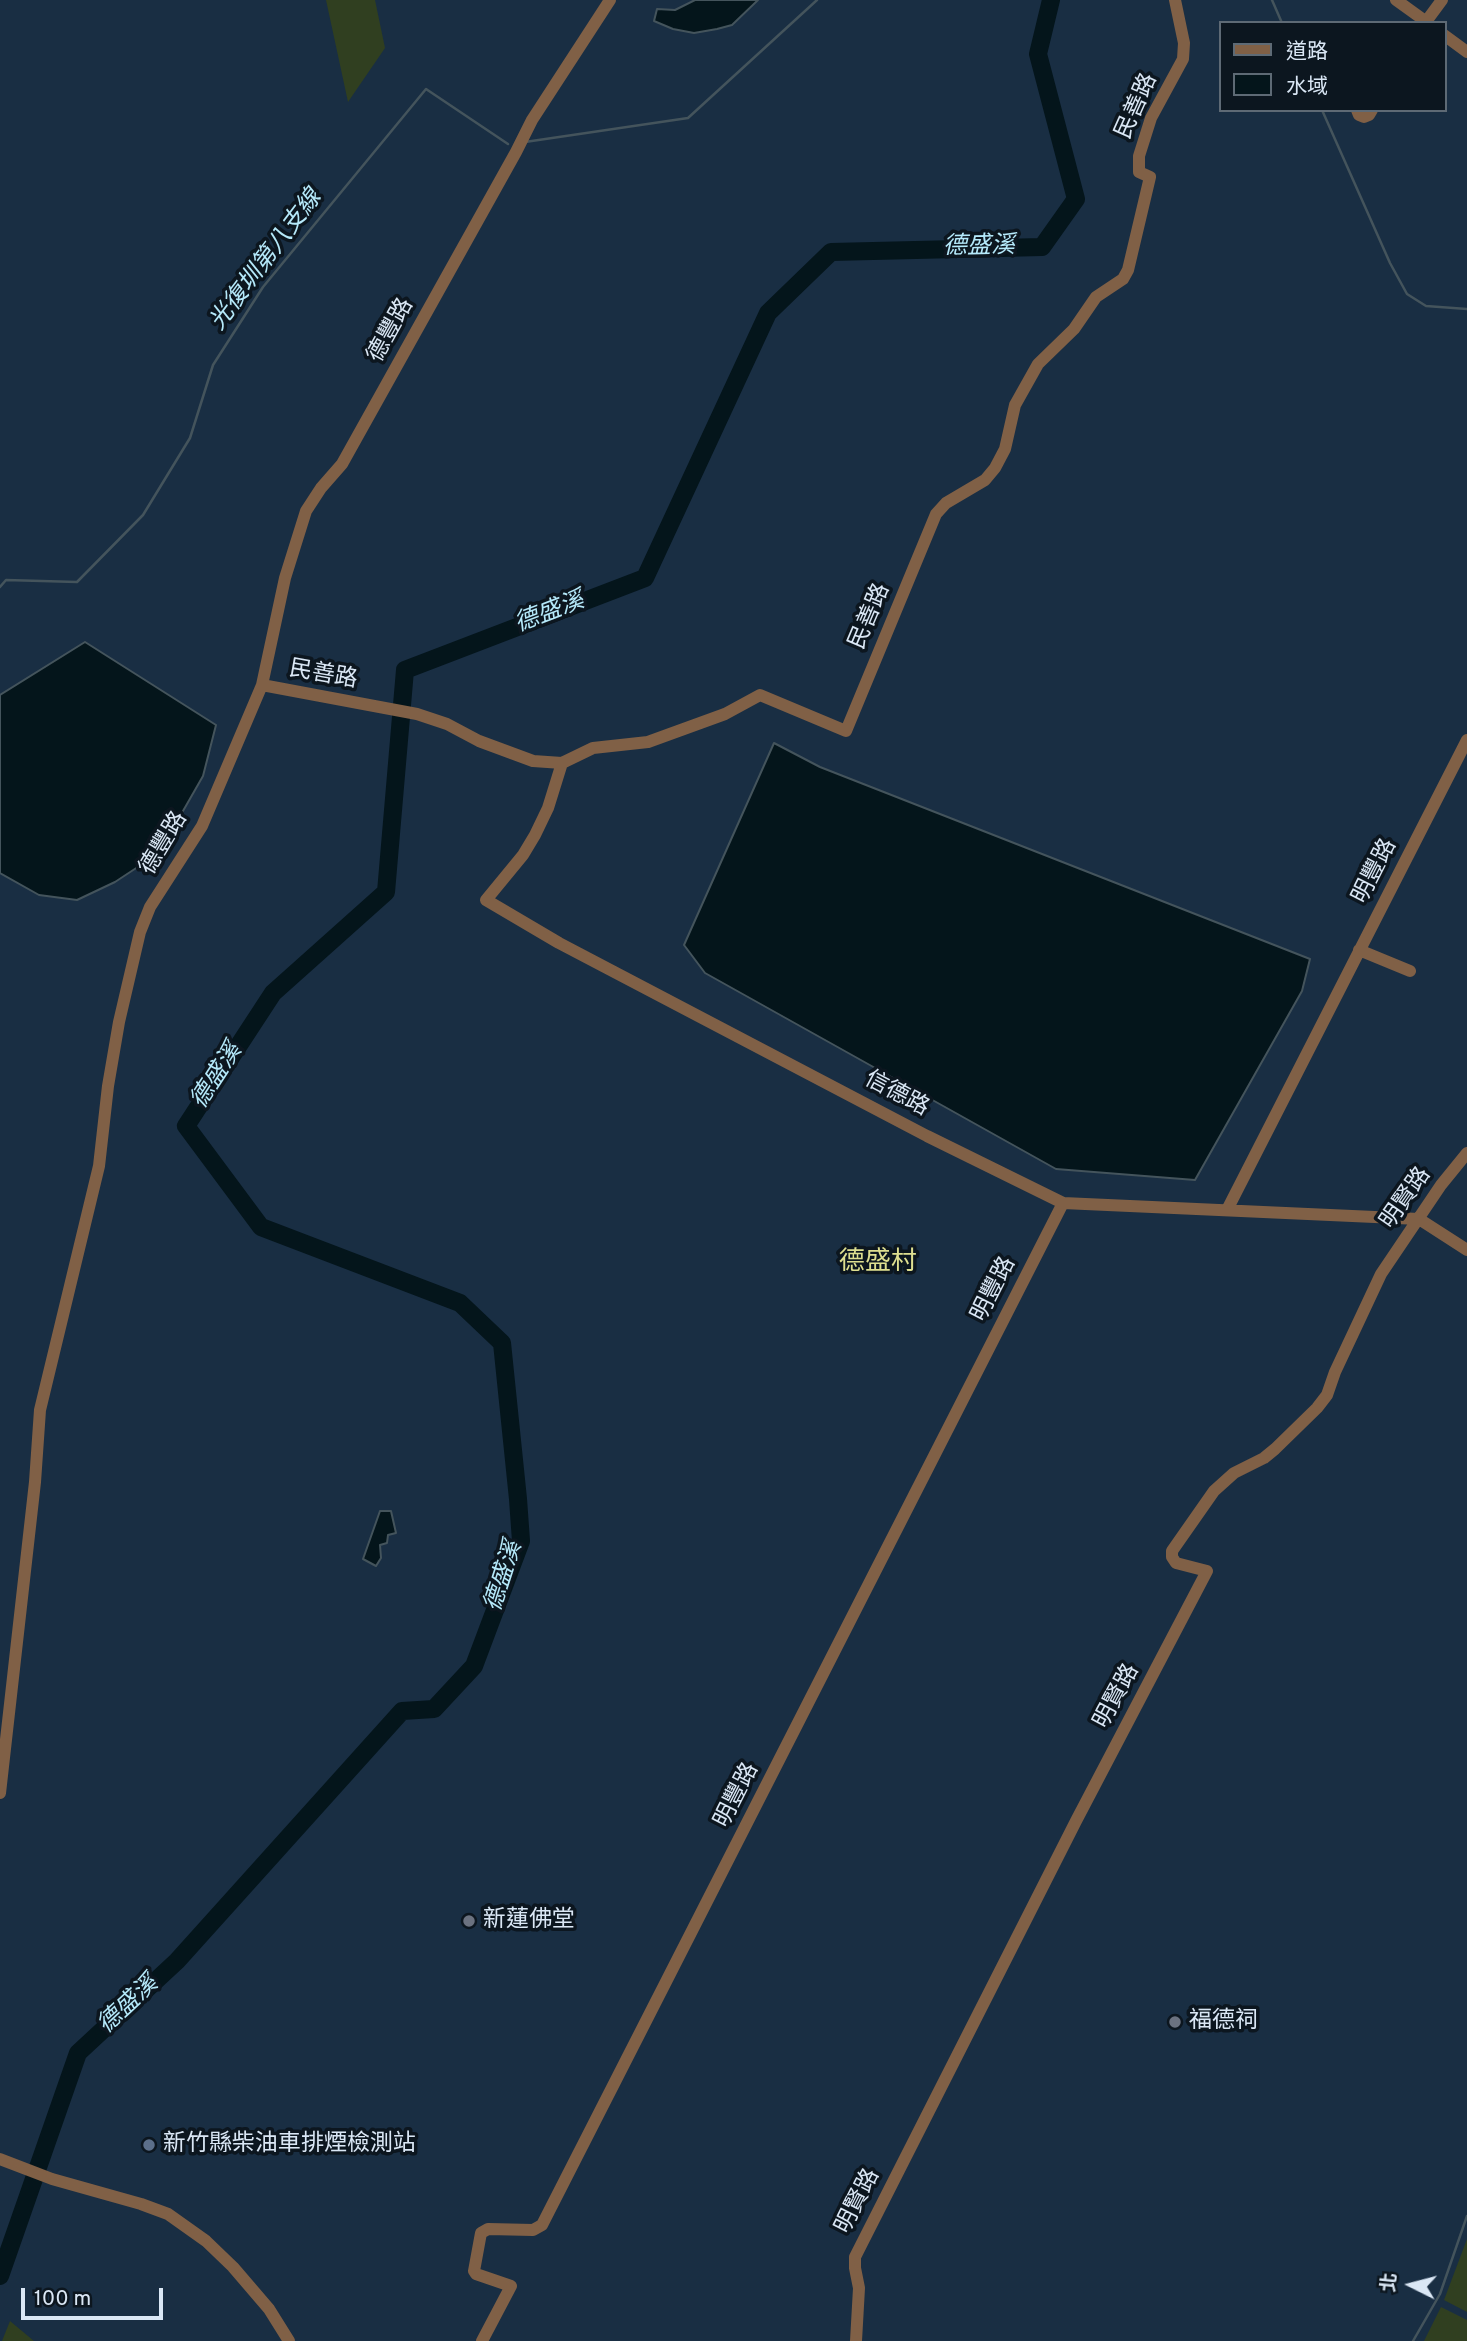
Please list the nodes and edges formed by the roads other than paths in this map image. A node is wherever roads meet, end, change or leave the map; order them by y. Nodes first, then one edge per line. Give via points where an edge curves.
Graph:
1 (610, 0) edge
2 (1175, 0) edge
3 (1396, 0) edge
4 (1442, 0) edge
5 (1425, 21) edge
6 (1427, 21) edge
7 (1446, 36) edge
8 (1467, 52) edge
9 (262, 685) junction
10 (1467, 740) edge
11 (562, 763) junction
12 (1359, 950) junction
13 (1410, 971) dead end
14 (1467, 1153) edge
15 (1063, 1203) junction
16 (1227, 1210) junction
17 (1419, 1219) junction
18 (1467, 1250) edge
19 (0, 1793) edge
20 (0, 2159) edge
21 (289, 2341) edge
22 (482, 2341) edge
23 (856, 2341) edge

1 - 9 street, 德豐路 via 532,120 342,464 306,511 285,578
2 - 11 street, 民善路 via 1183,59 1151,118 1139,156 1139,172 1150,177 1128,270 1123,279 1096,297 1074,329 1038,364 1015,405 1005,449 995,468 936,514 846,731 761,695 671,736 593,748
3 - 5 street
4 - 6 street
7 - 8 street
9 - 11 street, 民善路 via 411,712 533,761
9 - 19 street, 德豐路 via 202,826 150,907 131,967 108,1086 99,1166 40,1409
10 - 12 street, 明豐路
11 - 15 street, 信德路 via 535,835 486,900 559,943
12 - 13 street
12 - 16 street, 明豐路
14 - 17 street, 明賢路
15 - 16 street, 信德路
15 - 22 street, 明豐路 via 542,2225 533,2231 481,2233 474,2271 510,2286
16 - 17 street, 信德路
17 - 18 street
17 - 23 street, 明賢路 via 1381,1273 1327,1395 1275,1449 1214,1491 1172,1552 1176,1563 1207,1571 855,2257 859,2288
20 - 21 street via 168,2214 233,2267

